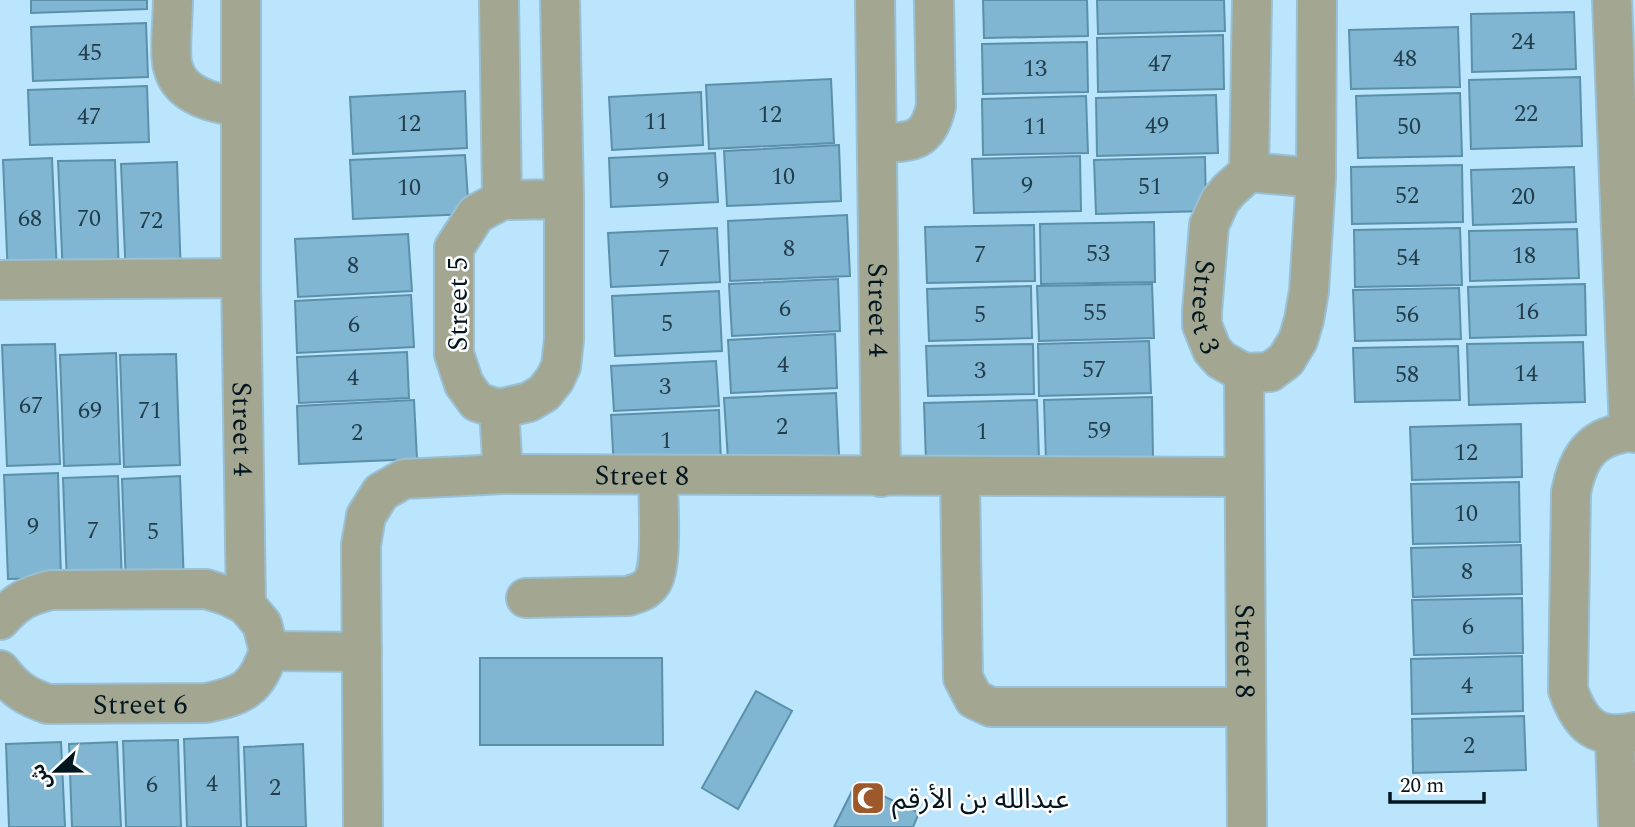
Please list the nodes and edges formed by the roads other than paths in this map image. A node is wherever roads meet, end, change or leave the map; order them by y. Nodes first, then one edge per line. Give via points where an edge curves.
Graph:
1 (173, 0) edge
2 (241, 0) edge
3 (499, 0) edge
4 (560, 0) edge
5 (875, 0) edge
6 (934, 0) edge
7 (1252, 0) edge
8 (1317, 0) edge
9 (1612, 0) edge
10 (241, 107) junction
11 (1626, 126) edge
12 (878, 143) junction
13 (1249, 172) junction
14 (1316, 178) junction
15 (564, 199) junction
16 (502, 200) junction
17 (241, 278) junction
18 (0, 280) edge
19 (1244, 373) junction
20 (499, 410) junction
21 (1632, 432) edge
22 (503, 474) junction
23 (658, 476) junction
24 (880, 477) junction
25 (960, 477) junction
26 (1244, 477) junction
27 (526, 598) dead end
28 (246, 605) junction
29 (0, 620) edge
30 (269, 651) junction
31 (362, 652) junction
32 (0, 670) edge
33 (1246, 707) junction
34 (1625, 734) edge
35 (363, 827) edge
36 (1247, 827) edge
37 (1618, 827) edge

1 - 10 street via 173,67 183,85 215,104
2 - 10 street, Street 4
3 - 16 street
4 - 15 street
5 - 12 street, Street 4
6 - 12 street via 933,122 907,142
7 - 13 street
8 - 14 street, Street 3
9 - 11 street
10 - 17 street, Street 4
11 - 21 street
12 - 24 street, Street 4
13 - 14 street
13 - 19 street, Street 3 via 1228,190 1209,225 1202,312 1212,350 1231,368
14 - 19 street, Street 3 via 1309,291 1298,340 1286,360 1270,372
15 - 16 street
15 - 20 street via 561,366 544,393
16 - 20 street, Street 5 via 476,214 454,248 454,354 464,384 477,402
17 - 18 street
17 - 28 street, Street 4
19 - 26 street, Street 8
20 - 22 street
21 - 34 street via 1606,436 1586,451 1572,492 1568,690 1585,723 1599,732
22 - 23 street, Street 8
22 - 31 street, Street 8 via 404,479 381,492 366,516 361,545
23 - 24 street, Street 8
23 - 27 street via 658,566 654,581 643,592
24 - 25 street, Street 8
25 - 26 street, Street 8
25 - 33 street via 963,678 974,699 991,707
26 - 33 street, Street 8
28 - 29 street via 206,589 51,590 15,603
28 - 30 street via 262,624
30 - 31 street
30 - 32 street, Street 6 via 261,674 247,689 206,703 48,704 12,687
31 - 35 street, Street 8
33 - 36 street, Street 8
34 - 37 street

